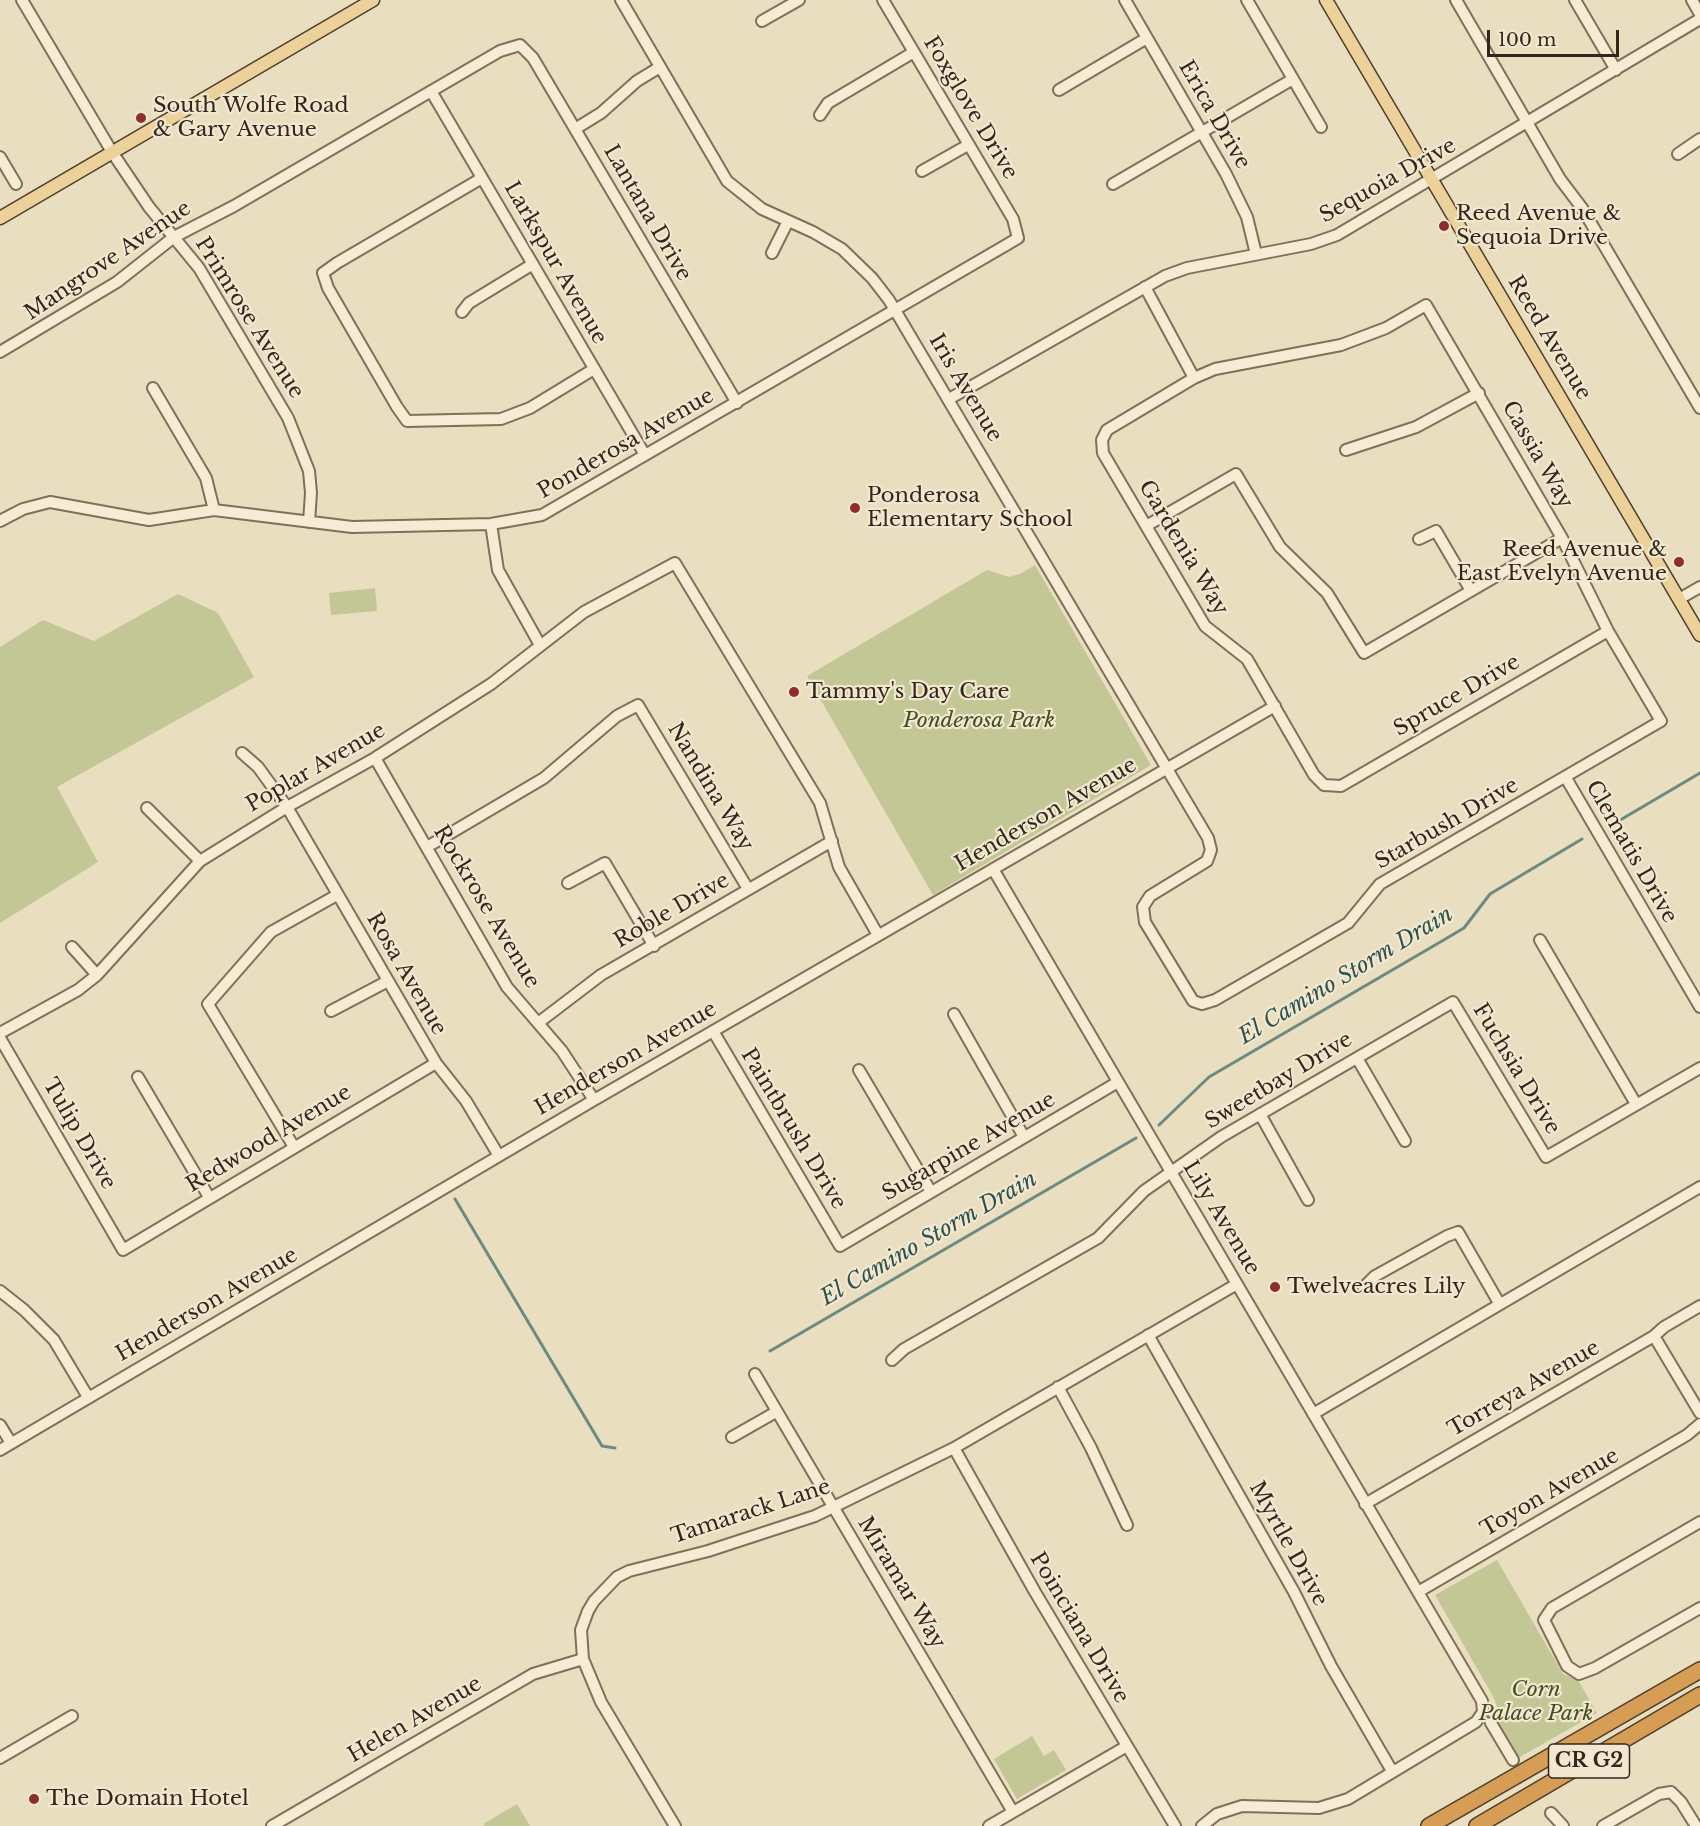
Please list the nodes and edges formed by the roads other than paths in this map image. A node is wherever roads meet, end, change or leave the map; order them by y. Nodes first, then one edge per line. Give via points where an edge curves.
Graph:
1 (22, 0) edge
2 (373, 0) edge
3 (621, 0) edge
4 (799, 0) edge
5 (883, 0) edge
6 (1125, 0) edge
7 (1247, 0) edge
8 (1326, 0) edge
9 (1456, 0) edge
10 (1575, 0) edge
11 (1692, 0) edge
12 (1700, 14) edge
13 (1700, 19) edge
14 (762, 21) dead end
15 (1147, 38) junction
16 (520, 45) joint
17 (914, 52) junction
18 (660, 67) junction
19 (1616, 70) junction
20 (1293, 79) junction
21 (1059, 90) dead end
22 (431, 91) junction
23 (820, 115) dead end
24 (1528, 122) junction
25 (1322, 127) dead end
26 (575, 129) junction
27 (1203, 134) junction
28 (1700, 139) edge
29 (968, 144) junction
30 (112, 152) junction
31 (1678, 154) dead end
32 (0, 158) edge
33 (922, 171) dead end
34 (482, 178) junction
35 (1432, 181) junction
36 (16, 184) dead end
37 (1113, 184) dead end
38 (0, 218) edge
39 (788, 220) junction
40 (174, 237) junction
41 (1018, 238) joint
42 (772, 253) dead end
43 (1256, 254) junction
44 (533, 264) junction
45 (1145, 287) junction
46 (895, 309) junction
47 (462, 312) dead end
48 (0, 352) edge
49 (594, 369) junction
50 (1194, 378) junction
51 (153, 388) dead end
52 (1479, 393) junction
53 (949, 399) junction
54 (737, 403) junction
55 (1700, 408) edge
56 (1346, 450) dead end
57 (645, 455) junction
58 (214, 510) junction
59 (0, 521) edge
60 (309, 522) junction
61 (491, 524) junction
62 (1146, 526) junction
63 (1562, 538) junction
64 (1419, 539) dead end
65 (1700, 587) edge
66 (1470, 589) junction
67 (1679, 599) junction
68 (1686, 610) junction
69 (1700, 615) edge
70 (1608, 631) junction
71 (1700, 635) edge
72 (540, 645) junction
73 (1275, 706) junction
74 (1661, 721) joint
75 (242, 753) dead end
76 (375, 758) junction
77 (1167, 768) junction
78 (1566, 778) junction
79 (1324, 786) joint
80 (287, 807) junction
81 (147, 808) dead end
82 (832, 841) junction
83 (427, 847) junction
84 (200, 861) junction
85 (993, 869) junction
86 (568, 883) dead end
87 (748, 889) junction
88 (337, 895) junction
89 (878, 935) junction
90 (1540, 940) dead end
91 (654, 946) junction
92 (72, 947) dead end
93 (97, 975) junction
94 (388, 981) junction
95 (1453, 1002) joint
96 (1198, 1003) joint
97 (1700, 1007) edge
98 (331, 1011) dead end
99 (954, 1014) dead end
100 (538, 1023) junction
101 (713, 1031) junction
102 (0, 1033) edge
103 (0, 1038) edge
104 (1357, 1058) junction
105 (436, 1063) junction
106 (1700, 1068) edge
107 (859, 1070) dead end
108 (138, 1077) dead end
109 (1118, 1082) junction
110 (594, 1100) junction
111 (1636, 1104) junction
112 (1260, 1114) junction
113 (1024, 1137) junction
114 (1405, 1141) dead end
115 (294, 1147) junction
116 (499, 1156) junction
117 (1172, 1173) junction
118 (1700, 1187) edge
119 (931, 1192) junction
120 (209, 1197) junction
121 (1308, 1200) dead end
122 (840, 1246) joint
123 (123, 1250) joint
124 (1237, 1284) junction
125 (1364, 1287) dead end
126 (0, 1292) edge
127 (1499, 1304) junction
128 (1700, 1306) edge
129 (1148, 1335) junction
130 (1654, 1336) junction
131 (892, 1360) dead end
132 (755, 1374) dead end
133 (1058, 1387) junction
134 (88, 1397) junction
135 (776, 1412) junction
136 (1700, 1413) edge
137 (1313, 1414) junction
138 (1700, 1424) edge
139 (0, 1425) edge
140 (732, 1437) dead end
141 (11, 1443) junction
142 (954, 1448) junction
143 (0, 1450) edge
144 (1365, 1504) junction
145 (833, 1507) junction
146 (1700, 1522) edge
147 (1127, 1525) dead end
148 (1419, 1592) junction
149 (1700, 1608) edge
150 (583, 1659) junction
151 (1700, 1670) edge
152 (1700, 1695) edge
153 (72, 1716) dead end
154 (1491, 1723) dead end
155 (1126, 1746) junction
156 (0, 1758) edge
157 (1513, 1760) dead end
158 (1392, 1771) junction
159 (1013, 1812) junction
160 (1551, 1813) dead end
161 (272, 1826) edge
162 (675, 1826) edge
163 (989, 1826) edge
164 (1175, 1826) edge
165 (1202, 1826) edge
166 (1429, 1826) edge
167 (1477, 1826) edge
168 (1563, 1826) edge
169 (1603, 1826) edge
170 (1696, 1826) edge

1 - 30 street, Primrose Avenue
2 - 30 main road
3 - 18 street, Iris Avenue
4 - 14 street
5 - 17 street, Foxglove Drive
6 - 15 street, Erica Drive
7 - 20 street
8 - 35 main road, Reed Avenue
9 - 24 street
10 - 19 street
11 - 12 street
13 - 19 street, Sequoia Drive
15 - 21 street
15 - 27 street, Erica Drive
16 - 22 street, Mangrove Avenue via 500,51
16 - 26 street, Lantana Drive via 533,58
17 - 23 street via 828,103
17 - 29 street, Foxglove Drive
18 - 26 street
18 - 39 street, Iris Avenue via 727,181 762,209
19 - 24 street, Sequoia Drive
20 - 25 street
20 - 27 street
22 - 34 street, Larkspur Avenue
22 - 40 street, Mangrove Avenue
24 - 35 street, Sequoia Drive
24 - 55 street
26 - 54 street, Lantana Drive
27 - 37 street
27 - 43 street, Erica Drive via 1247,217
28 - 31 street
29 - 33 street
29 - 41 street, Foxglove Drive via 1013,219
30 - 38 main road
30 - 40 street, Primrose Avenue
32 - 36 street
34 - 44 street, Larkspur Avenue
34 - 49 street via 337,263 323,273 328,288 407,421 491,421 510,417
35 - 43 street, Sequoia Drive via 1337,235
35 - 67 main road, Reed Avenue
39 - 42 street
39 - 46 street, Iris Avenue via 842,249 872,278
40 - 48 street, Mangrove Avenue via 117,282
40 - 60 street, Primrose Avenue via 199,268 296,434 309,471
41 - 46 street, Ponderosa Avenue
43 - 45 street, Sequoia Drive via 1187,268
44 - 47 street via 469,303
44 - 49 street, Larkspur Avenue
45 - 50 street
45 - 53 street, Sequoia Drive
46 - 53 street, Iris Avenue
46 - 54 street, Ponderosa Avenue
49 - 57 street, Larkspur Avenue
50 - 52 street, Cassia Way via 1224,367 1341,345 1386,328 1426,305
50 - 62 street, Gardenia Way via 1112,426 1102,440 1103,453
51 - 58 street via 206,478
52 - 56 street via 1416,427
52 - 63 street, Cassia Way
53 - 77 street, Iris Avenue
54 - 57 street, Ponderosa Avenue
57 - 61 street, Ponderosa Avenue via 542,515
58 - 59 street, Ponderosa Avenue via 149,520 50,502 23,509
58 - 60 street, Ponderosa Avenue
60 - 61 street, Ponderosa Avenue via 352,527
61 - 72 street via 498,570
62 - 66 street via 1236,474 1280,548 1327,593 1364,653
62 - 73 street, Gardenia Way via 1205,626 1247,659
63 - 66 street
63 - 70 street, Cassia Way
64 - 66 street via 1436,531
65 - 67 street
67 - 68 main road, Reed Avenue
68 - 69 main road
68 - 71 main road, Reed Avenue
70 - 74 street, Cassia Way
70 - 79 street, Spruce Drive via 1341,786
72 - 76 street, Poplar Avenue via 491,684
72 - 82 street, Poplar Avenue via 584,612 675,562 820,803
73 - 77 street, Henderson Avenue
73 - 79 street, Gardenia Way
74 - 78 street, Starbush Drive
75 - 80 street, Rosa Avenue via 258,766
76 - 80 street, Poplar Avenue
76 - 83 street, Rockrose Avenue
77 - 85 street, Henderson Avenue
77 - 96 street, Iris Avenue via 1208,838 1210,854 1201,866 1148,898 1142,914 1187,994
78 - 96 street, Starbush Drive via 1380,884 1348,923 1215,1000
78 - 97 street, Clematis Drive
80 - 84 street, Poplar Avenue
80 - 88 street, Rosa Avenue
81 - 84 street
82 - 87 street, Roble Drive
82 - 89 street via 840,867
83 - 87 street, Nandina Way via 544,778 617,716 638,705
83 - 100 street, Rockrose Avenue via 507,987
84 - 93 street, Poplar Avenue
85 - 89 street, Henderson Avenue
85 - 109 street, Lily Avenue
86 - 91 street via 605,863
87 - 91 street, Roble Drive
88 - 94 street, Rosa Avenue
88 - 115 street via 271,932 208,1004
89 - 101 street, Henderson Avenue
90 - 111 street
91 - 100 street, Roble Drive via 601,975
92 - 93 street
93 - 102 street, Poplar Avenue via 78,990
94 - 98 street
94 - 105 street, Rosa Avenue
95 - 104 street, Sweetbay Drive
95 - 111 street, Fuchsia Drive via 1546,1156
99 - 113 street
100 - 110 street, Rockrose Avenue
101 - 110 street, Henderson Avenue
101 - 122 street, Paintbrush Drive
103 - 123 street, Tulip Drive
104 - 112 street, Sweetbay Drive
104 - 114 street
105 - 115 street, Redwood Avenue
105 - 116 street, Rosa Avenue via 466,1101
106 - 111 street
107 - 119 street
108 - 120 street
109 - 113 street, Sugarpine Avenue
109 - 117 street, Lily Avenue
110 - 116 street, Henderson Avenue
112 - 117 street, Sweetbay Drive
112 - 121 street
113 - 119 street, Sugarpine Avenue
115 - 120 street, Redwood Avenue
116 - 134 street, Henderson Avenue
117 - 124 street, Lily Avenue
117 - 131 street, Sweetbay Drive via 1144,1191 1098,1238 904,1349
118 - 127 street
119 - 122 street, Sugarpine Avenue
120 - 123 street, Redwood Avenue
124 - 129 street, Tamarack Lane
124 - 137 street, Lily Avenue
125 - 127 street via 1375,1276 1458,1232
126 - 134 street via 54,1340
127 - 137 street
128 - 130 street, Torreya Avenue
129 - 133 street, Tamarack Lane
129 - 158 street, Myrtle Drive
130 - 136 street
130 - 144 street, Torreya Avenue
132 - 135 street, Miramar Way
133 - 142 street, Tamarack Lane
133 - 147 street
134 - 141 street, Henderson Avenue
135 - 140 street
135 - 145 street, Miramar Way
137 - 144 street, Lily Avenue
138 - 148 street, Toyon Avenue
139 - 141 street
141 - 143 street, Henderson Avenue
142 - 145 street, Tamarack Lane
142 - 155 street, Poinciana Drive
144 - 148 street, Lily Avenue
145 - 150 street, Tamarack Lane via 714,1549 617,1576 588,1611 582,1630
145 - 159 street, Miramar Way
146 - 149 street via 1552,1608 1544,1624 1570,1669 1583,1674
148 - 158 street, Lily Avenue via 1478,1695 1483,1712 1476,1722
150 - 161 street, Helen Avenue via 532,1674
150 - 162 street, Tamarack Lane via 601,1702
151 - 166 highway, CR G2
152 - 167 highway, CR G2
153 - 156 street
154 - 157 street
155 - 159 street
155 - 164 street, Poinciana Drive
158 - 165 street via 1332,1805 1242,1806 1217,1815
159 - 163 street
160 - 168 street
169 - 170 street via 1659,1794 1671,1792

